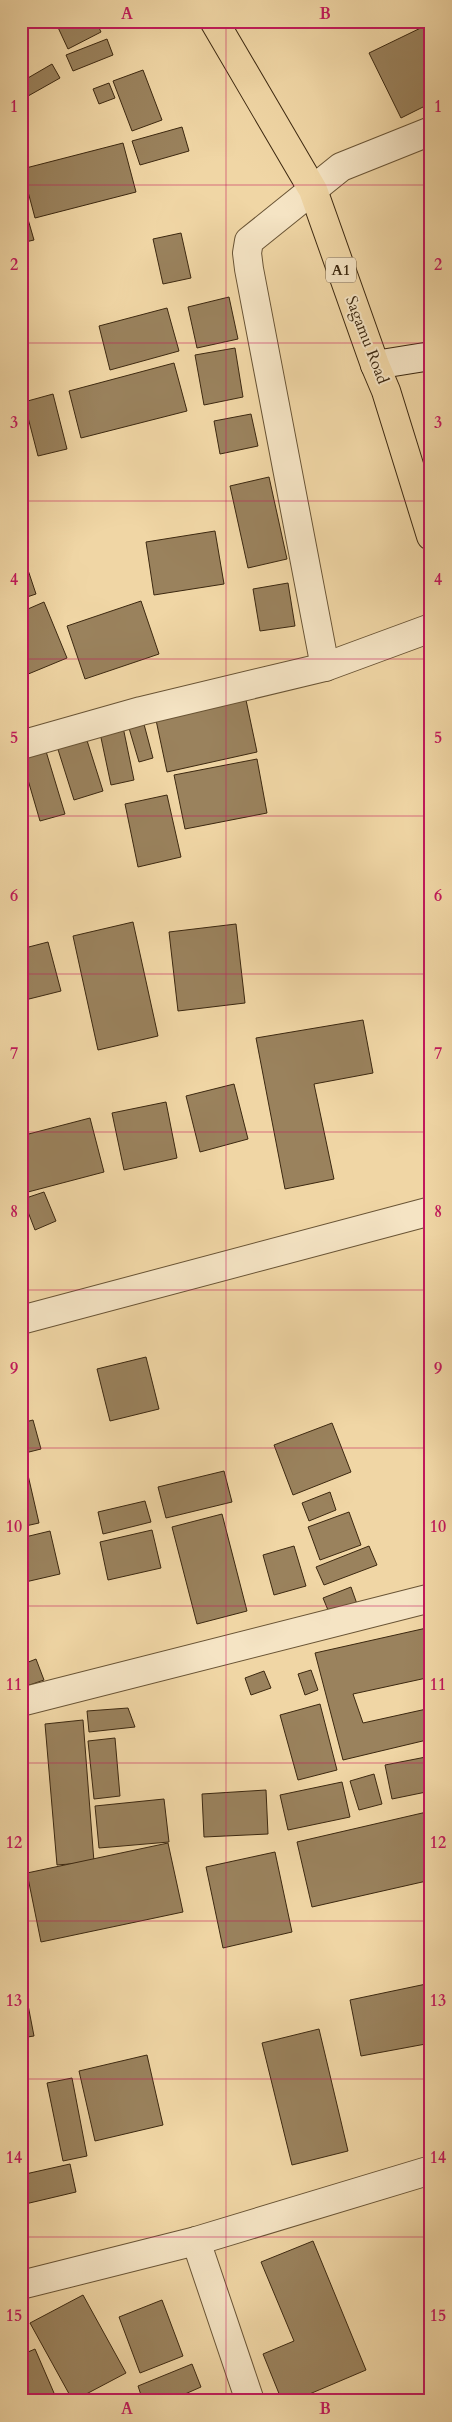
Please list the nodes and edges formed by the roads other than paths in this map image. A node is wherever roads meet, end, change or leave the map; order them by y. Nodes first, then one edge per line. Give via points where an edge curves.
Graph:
1 (214, 21) edge
2 (431, 131) edge
3 (313, 190) junction
4 (431, 356) edge
5 (375, 365) junction
6 (431, 536) edge
7 (431, 628) edge
8 (325, 667) junction
9 (21, 745) edge
10 (431, 1212) edge
11 (21, 1320) edge
12 (431, 1598) edge
13 (21, 1702) edge
14 (431, 2170) edge
15 (196, 2241) junction
16 (21, 2285) edge
17 (250, 2401) edge

1 - 3 highway, Sagamu Road / A1
2 - 3 street via 341,167
3 - 5 highway, Sagamu Road / A1
3 - 8 street via 258,232 250,241 247,253
4 - 5 street
5 - 6 highway, Sagamu Road / A1
7 - 8 street
8 - 9 street via 140,711
10 - 11 street
12 - 13 street
14 - 15 street
15 - 16 street
15 - 17 street

